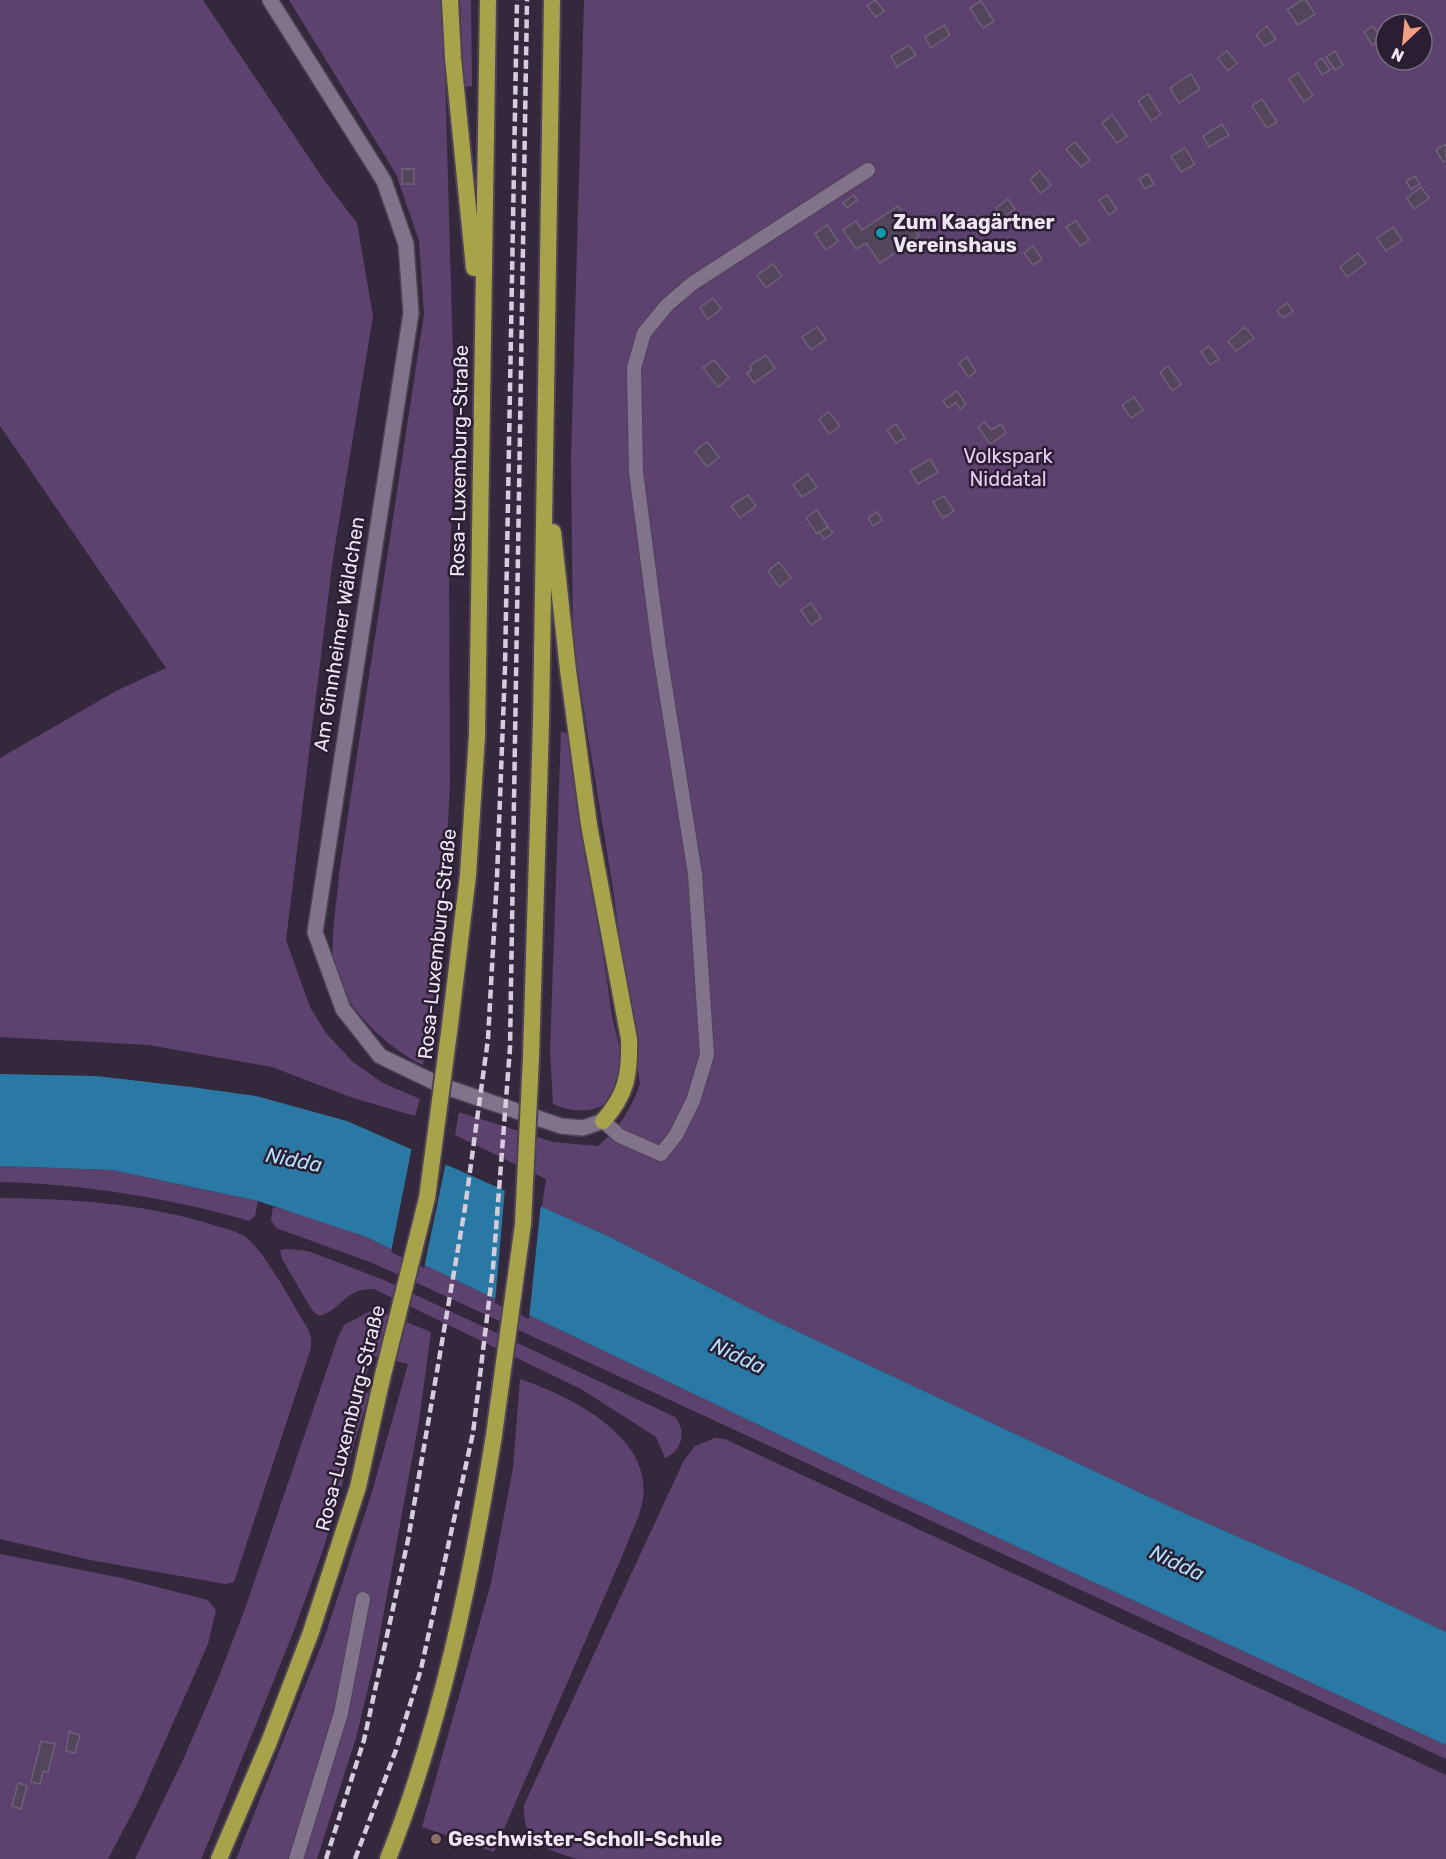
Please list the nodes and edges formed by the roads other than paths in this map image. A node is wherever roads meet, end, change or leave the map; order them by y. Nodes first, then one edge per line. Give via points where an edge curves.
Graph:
1 (270, 0) edge
2 (450, 0) edge
3 (488, 0) edge
4 (552, 0) edge
5 (868, 170) dead end
6 (481, 332) junction
7 (544, 458) junction
8 (603, 1121) junction
9 (363, 1599) dead end
10 (219, 1859) edge
11 (296, 1859) edge
12 (388, 1859) edge

1 - 8 street, Am Ginnheimer Wäldchen via 384,181 406,244 411,313 315,932 343,1009 380,1056 440,1085 561,1126 584,1128
2 - 6 highway
3 - 6 highway, Rosa-Luxemburg-Straße
4 - 7 highway
5 - 8 lane via 693,283 667,305 644,333 634,368 636,472 695,874 707,1055 693,1101 676,1135 661,1154 620,1136
6 - 10 highway, Rosa-Luxemburg-Straße, bridge via 477,736 468,875 427,1198 358,1487 311,1632
7 - 8 highway via 590,825 628,1039 630,1070 626,1086
7 - 12 highway, bridge via 538,877 523,1224 473,1563 444,1685
9 - 11 lane via 341,1713

